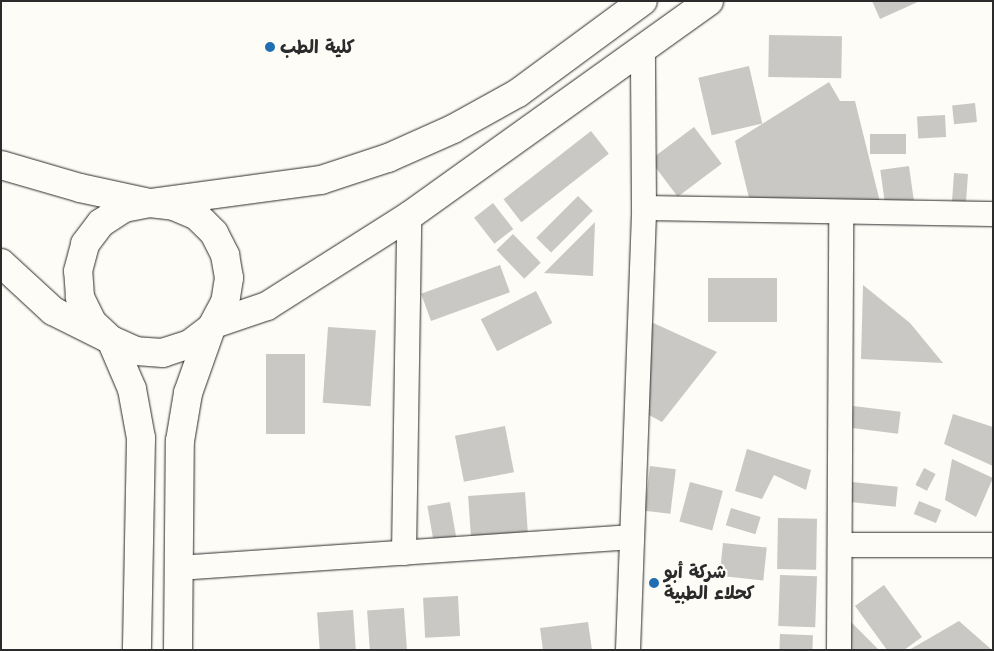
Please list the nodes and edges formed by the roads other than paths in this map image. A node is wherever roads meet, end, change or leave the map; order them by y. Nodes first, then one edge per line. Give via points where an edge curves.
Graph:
1 (643, 1) edge
2 (709, 1) edge
3 (643, 51) junction
4 (1, 165) edge
5 (150, 203) junction
6 (644, 208) junction
7 (841, 212) junction
8 (993, 214) edge
9 (409, 216) junction
10 (1, 262) edge
11 (212, 326) junction
12 (111, 340) junction
13 (632, 537) junction
14 (840, 545) junction
15 (993, 545) edge
16 (404, 553) junction
17 (179, 568) junction
18 (137, 650) edge
19 (178, 650) edge
20 (628, 650) edge
21 (839, 650) edge

1 - 5 street via 518,93 454,129 388,158 321,180
2 - 3 street
3 - 6 street
3 - 9 street
4 - 5 street via 80,188
5 - 11 street via 174,206 197,216 214,233 225,254 229,278 225,302
5 - 12 street via 124,208 101,223 85,244 78,271 80,297 92,322
6 - 7 street
6 - 13 street
7 - 8 street
7 - 14 street
9 - 11 street via 267,306
9 - 16 street
10 - 12 street via 53,311
11 - 12 street via 190,344 164,353 136,351
11 - 17 street via 188,393 180,442
12 - 18 street via 132,389 141,438
13 - 16 street
13 - 20 street
14 - 15 street
14 - 21 street
16 - 17 street
17 - 19 street

